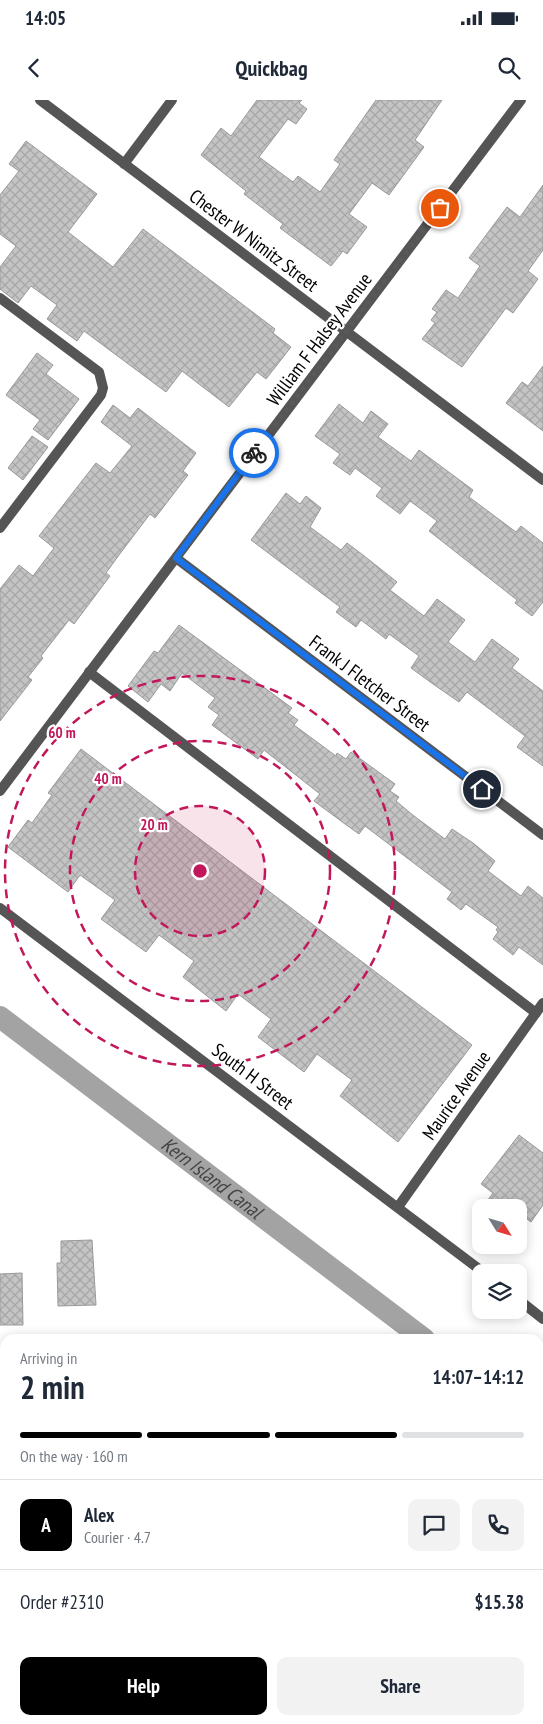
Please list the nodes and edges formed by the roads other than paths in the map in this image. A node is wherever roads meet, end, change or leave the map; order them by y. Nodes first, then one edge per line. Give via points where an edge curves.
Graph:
1 (40, 100) edge
2 (172, 100) edge
3 (521, 100) edge
4 (124, 164) junction
5 (0, 298) edge
6 (347, 332) junction
7 (543, 480) edge
8 (0, 528) edge
9 (176, 558) junction
10 (89, 672) junction
11 (0, 791) edge
12 (543, 835) edge
13 (0, 908) edge
14 (543, 1003) edge
15 (536, 1013) junction
16 (398, 1206) junction
17 (473, 1264) edge
18 (527, 1306) edge
19 (543, 1319) edge

1 - 4 street, Chester W Nimitz Street
2 - 4 street
3 - 6 street, William F Halsey Avenue
4 - 6 street, Chester W Nimitz Street
5 - 8 street via 98,372 103,388 101,395
6 - 7 street, Chester W Nimitz Street
6 - 9 street, William F Halsey Avenue
9 - 10 street, William F Halsey Avenue
9 - 12 street, Frank J Fletcher Street
10 - 11 street, William F Halsey Avenue
10 - 15 street
13 - 16 street, South H Street
14 - 15 street, Maurice Avenue
15 - 16 street, Maurice Avenue
16 - 17 street, South H Street
18 - 19 street

